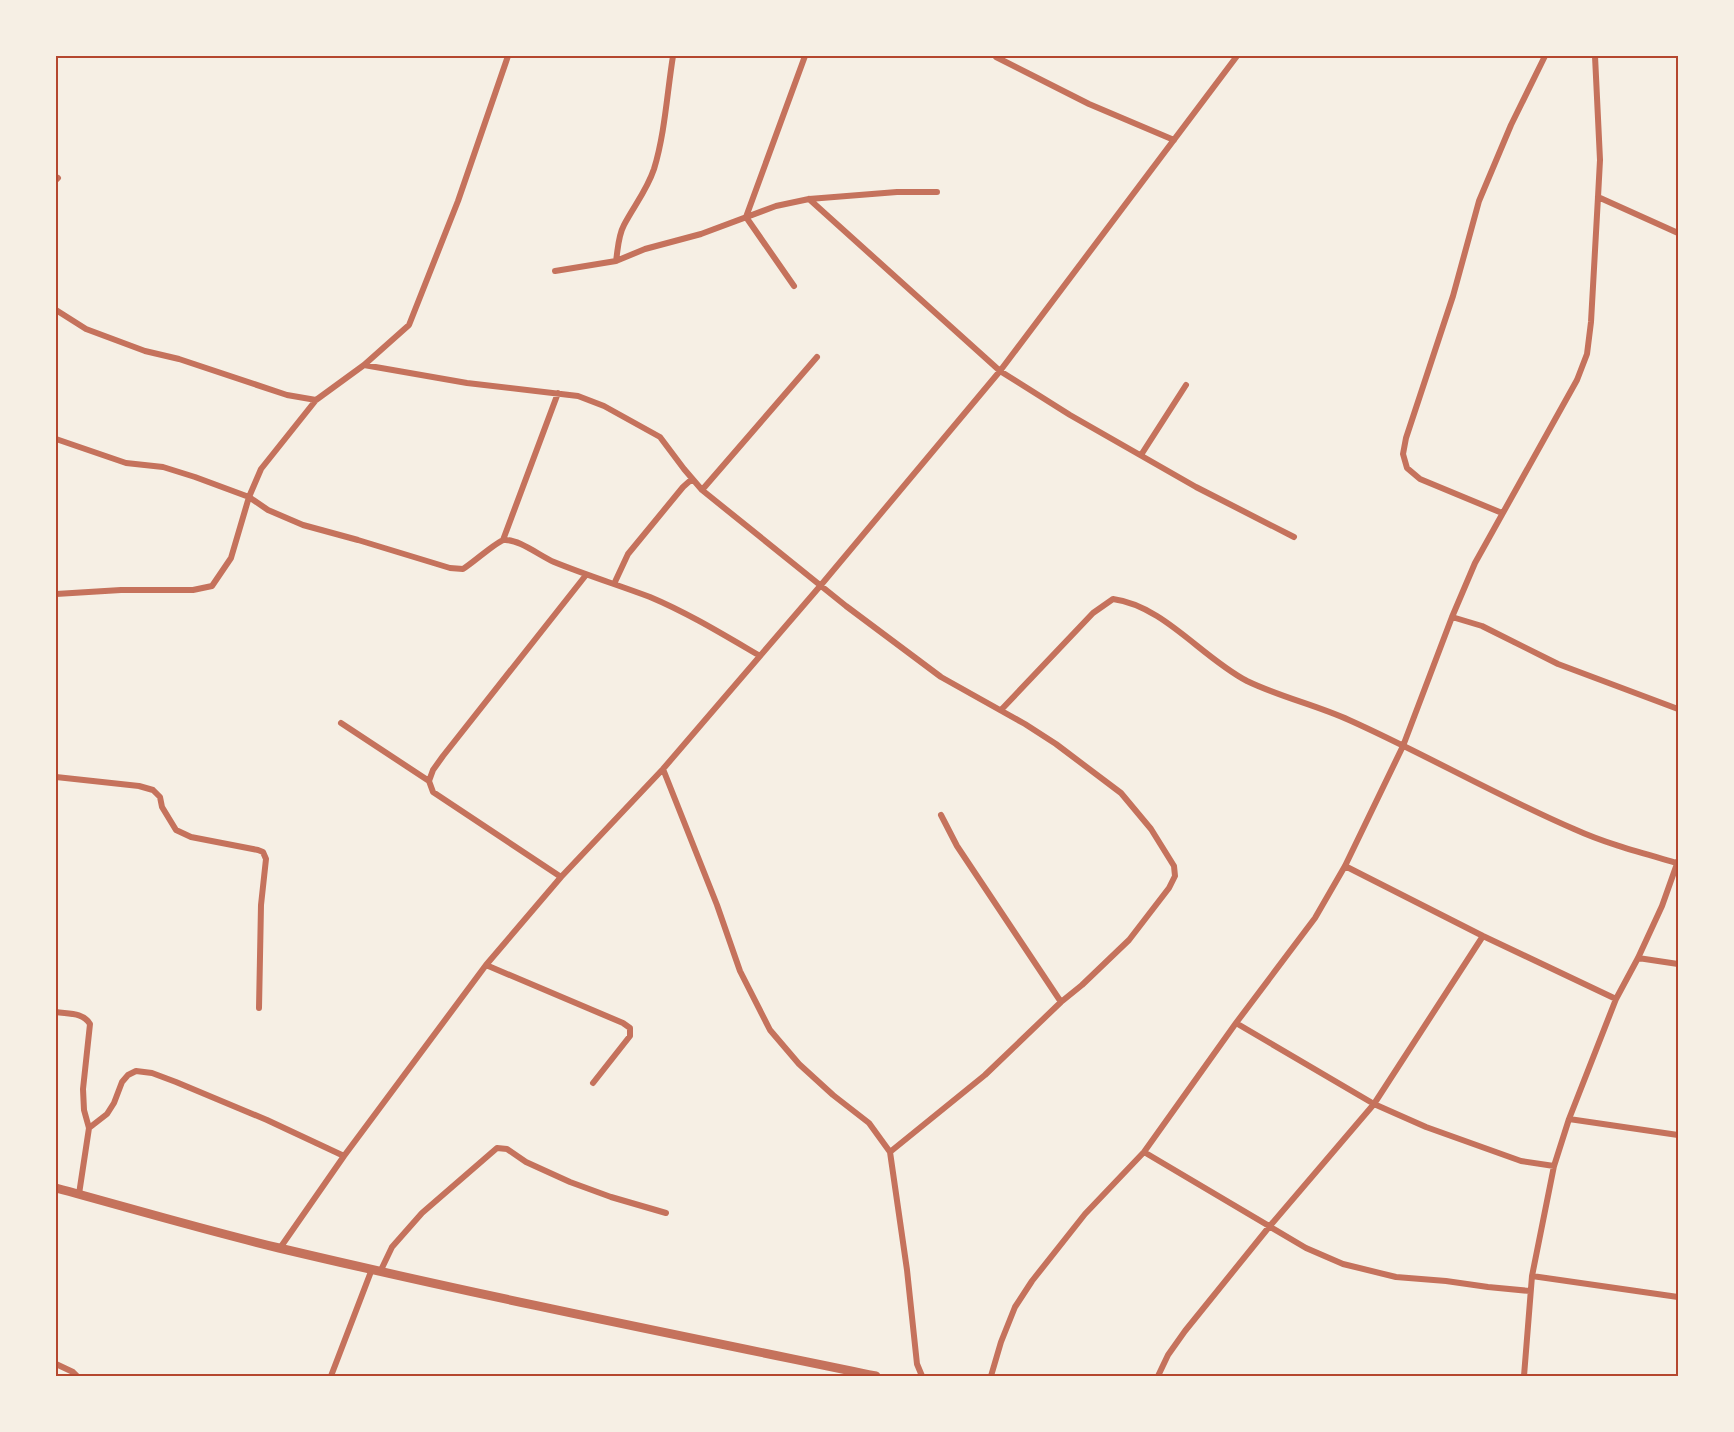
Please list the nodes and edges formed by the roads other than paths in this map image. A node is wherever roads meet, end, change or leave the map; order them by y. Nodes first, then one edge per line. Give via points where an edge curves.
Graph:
1 (508, 56) edge
2 (673, 56) edge
3 (805, 56) edge
4 (1237, 56) edge
5 (1545, 56) edge
6 (1595, 56) edge
7 (996, 57) dead end
8 (1174, 140) junction
9 (938, 192) dead end
10 (1598, 197) junction
11 (809, 199) junction
12 (746, 217) junction
13 (1678, 233) edge
14 (616, 261) junction
15 (555, 271) dead end
16 (794, 286) dead end
17 (56, 310) edge
18 (817, 357) dead end
19 (364, 366) junction
20 (1000, 371) junction
21 (1186, 385) dead end
22 (558, 393) junction
23 (316, 400) junction
24 (56, 439) edge
25 (1141, 454) junction
26 (692, 479) junction
27 (702, 490) junction
28 (249, 497) junction
29 (1502, 513) junction
30 (1294, 537) dead end
31 (503, 540) junction
32 (586, 575) junction
33 (614, 584) junction
34 (821, 585) junction
35 (56, 594) edge
36 (1452, 617) junction
37 (760, 656) junction
38 (1678, 709) edge
39 (1002, 710) junction
40 (341, 723) dead end
41 (1403, 746) junction
42 (663, 769) junction
43 (56, 777) edge
44 (429, 781) junction
45 (941, 815) dead end
46 (1678, 861) edge
47 (1345, 866) junction
48 (561, 877) junction
49 (1483, 936) junction
50 (1638, 958) junction
51 (1678, 964) edge
52 (486, 965) junction
53 (1616, 999) junction
54 (1061, 1002) junction
55 (259, 1008) dead end
56 (56, 1012) edge
57 (1236, 1023) junction
58 (593, 1083) dead end
59 (1374, 1104) junction
60 (1569, 1119) junction
61 (89, 1128) junction
62 (1678, 1135) edge
63 (890, 1152) junction
64 (1144, 1152) junction
65 (344, 1156) junction
66 (1554, 1166) junction
67 (56, 1188) edge
68 (79, 1194) junction
69 (666, 1213) dead end
70 (1269, 1227) junction
71 (280, 1248) junction
72 (377, 1270) junction
73 (1532, 1276) junction
74 (1530, 1291) junction
75 (1678, 1297) edge
76 (56, 1364) edge
77 (77, 1377) edge
78 (331, 1377) edge
79 (876, 1377) edge
80 (922, 1377) edge
81 (991, 1377) edge
82 (1158, 1377) edge
83 (1524, 1377) edge

1 - 19 street via 458,201 409,325
2 - 14 street via 654,167 648,186 619,237
3 - 12 street
4 - 8 street
5 - 29 street via 1479,201 1403,454 1407,468 1420,479
6 - 10 street
7 - 8 street via 1089,104
8 - 20 street
9 - 11 street
10 - 13 street
10 - 29 street via 1587,354 1577,380
11 - 12 street
11 - 20 street
12 - 14 street
12 - 16 street
14 - 15 street
17 - 23 street via 86,329 145,351
18 - 27 street
19 - 22 street
19 - 23 street
20 - 25 street
20 - 34 street
21 - 25 street
22 - 26 street via 604,406 660,436
22 - 31 street
23 - 28 street via 261,469
24 - 28 street via 126,463 163,467
25 - 30 street
26 - 27 street
26 - 33 street via 628,554
27 - 34 street
28 - 31 street via 303,525 450,568 463,569
28 - 35 street via 231,558 212,586 193,590
29 - 36 street
31 - 32 street
32 - 33 street
32 - 44 street via 443,756
33 - 37 street via 688,616
34 - 37 street
34 - 39 street via 940,677
36 - 38 street via 1482,626 1558,664
36 - 41 street
37 - 42 street
39 - 41 street via 1093,613 1113,599 1142,607 1227,670 1250,682 1347,719
39 - 54 street via 1056,744 1121,793 1151,829 1174,866 1175,876 1169,888 1129,940
40 - 44 street
41 - 46 street via 1575,830 1619,847
41 - 47 street
42 - 48 street
42 - 63 street via 740,971 770,1030 799,1064 869,1123
43 - 55 street via 153,790 176,830 191,837 263,852 266,860
44 - 48 street via 433,792
45 - 54 street via 957,846
46 - 50 street
47 - 49 street
47 - 57 street via 1315,918
48 - 52 street
49 - 53 street
49 - 59 street
50 - 51 street
50 - 53 street
52 - 58 street via 630,1028 630,1035
52 - 65 street
53 - 60 street
54 - 63 street via 985,1075
56 - 61 street via 81,1015 90,1024 83,1089
57 - 59 street
57 - 64 street
59 - 66 street via 1493,1152
59 - 70 street
60 - 62 street
60 - 66 street
61 - 65 street via 107,1114 122,1082 136,1071 176,1082
61 - 68 street
63 - 80 street via 917,1364
64 - 70 street
64 - 81 street via 1085,1214 1032,1281 1000,1342
65 - 71 street
66 - 73 street
67 - 68 street
68 - 71 street
69 - 72 street via 570,1182 507,1149 497,1148 422,1213
70 - 74 street via 1343,1264 1396,1277
70 - 82 street via 1185,1331
71 - 72 street
72 - 78 street
72 - 79 street
73 - 74 street
73 - 75 street
74 - 83 street
76 - 77 street

